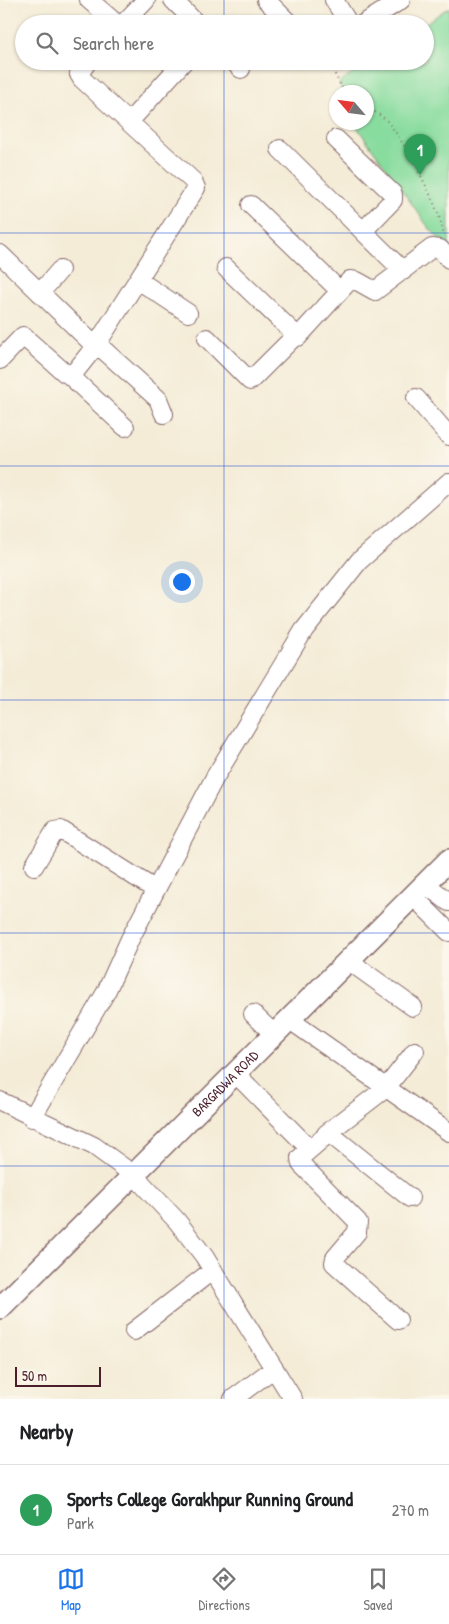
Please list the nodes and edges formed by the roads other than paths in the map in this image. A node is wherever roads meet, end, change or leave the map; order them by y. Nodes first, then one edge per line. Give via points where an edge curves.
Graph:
1 (89, 0) edge
2 (146, 0) edge
3 (173, 0) edge
4 (266, 0) edge
5 (334, 0) edge
6 (401, 0) edge
7 (106, 15) edge
8 (132, 15) edge
9 (188, 15) edge
10 (281, 15) edge
11 (343, 15) edge
12 (377, 15) edge
13 (81, 70) edge
14 (176, 70) edge
15 (129, 122) junction
16 (336, 139) dead end
17 (280, 149) dead end
18 (251, 205) dead end
19 (363, 232) junction
20 (0, 254) edge
21 (444, 254) edge
22 (226, 268) dead end
23 (60, 270) dead end
24 (403, 271) junction
25 (138, 280) junction
26 (340, 291) junction
27 (40, 293) junction
28 (188, 312) dead end
29 (295, 336) junction
30 (207, 338) dead end
31 (96, 345) junction
32 (2, 354) edge
33 (68, 374) junction
34 (416, 398) dead end
35 (164, 414) dead end
36 (125, 427) dead end
37 (449, 436) edge
38 (449, 482) edge
39 (449, 860) edge
40 (34, 866) dead end
41 (156, 890) junction
42 (419, 890) junction
43 (449, 902) edge
44 (449, 932) edge
45 (349, 961) junction
46 (413, 1007) dead end
47 (253, 1014) dead end
48 (290, 1020) junction
49 (275, 1035) junction
50 (415, 1050) dead end
51 (236, 1074) junction
52 (386, 1088) junction
53 (0, 1101) edge
54 (32, 1118) junction
55 (446, 1126) edge
56 (326, 1134) junction
57 (310, 1149) junction
58 (134, 1175) junction
59 (410, 1198) dead end
60 (213, 1270) junction
61 (0, 1308) edge
62 (398, 1320) dead end
63 (134, 1331) dead end
64 (273, 1369) junction
65 (233, 1399) edge
66 (293, 1399) edge

1 - 7 street
2 - 8 street
3 - 9 street
4 - 10 street
5 - 11 street
6 - 12 street
13 - 15 street via 82,79
14 - 15 street
15 - 25 street via 193,181 196,188
16 - 19 street via 393,194 393,200
17 - 19 street
18 - 26 street
19 - 24 street
20 - 27 street
21 - 24 street via 432,248
22 - 29 street
23 - 27 street
24 - 26 street via 375,291 353,279
25 - 28 street
25 - 31 street
26 - 29 street via 300,336
27 - 31 street
29 - 30 street via 250,381
31 - 33 street via 74,373
31 - 35 street via 158,399
32 - 33 street via 18,338 26,337
33 - 36 street
34 - 37 street
38 - 41 street via 359,561 321,607 215,777
39 - 42 main road, BARGADWA ROAD
40 - 41 street via 56,831 61,830
41 - 54 street via 106,992
42 - 43 street
42 - 44 street
42 - 45 main road, BARGADWA ROAD
45 - 46 street
45 - 48 main road, BARGADWA ROAD
47 - 49 street
48 - 49 main road, BARGADWA ROAD
48 - 52 street
49 - 51 main road, BARGADWA ROAD
50 - 52 street
51 - 57 street
51 - 58 main road, BARGADWA ROAD
52 - 55 street
52 - 56 street
53 - 54 street
54 - 58 street via 94,1146
56 - 57 street
56 - 59 street via 332,1135
57 - 62 street via 300,1158 301,1164 358,1222 357,1232 334,1263
58 - 60 street via 191,1238
58 - 61 main road, BARGADWA ROAD
60 - 63 street
60 - 64 street
64 - 65 street
64 - 66 street

